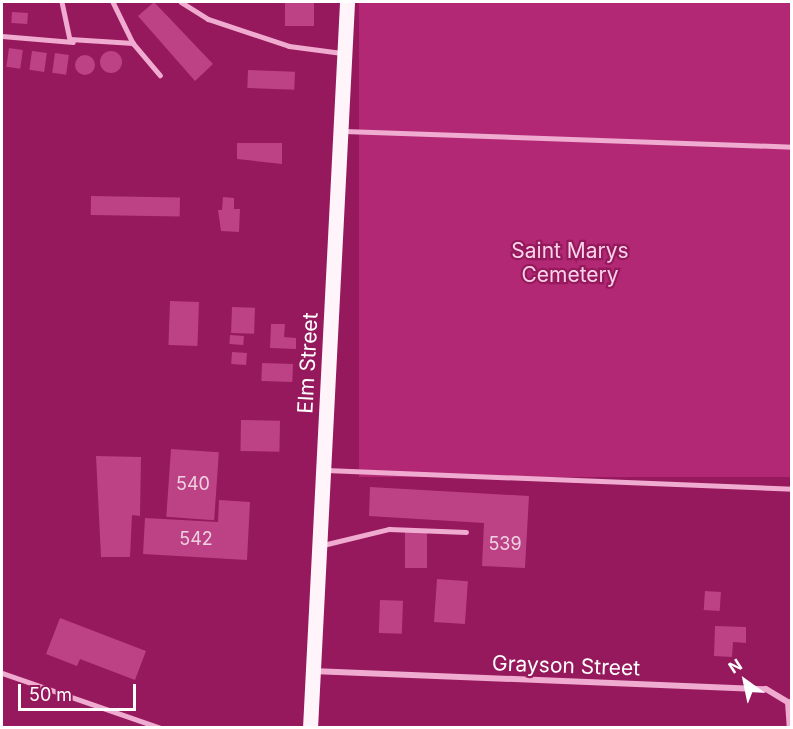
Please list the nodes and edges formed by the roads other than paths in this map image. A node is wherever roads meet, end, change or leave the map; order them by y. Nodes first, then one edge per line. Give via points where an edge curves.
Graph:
1 (62, 2) edge
2 (113, 2) edge
3 (181, 2) edge
4 (347, 2) edge
5 (2, 36) edge
6 (79, 43) junction
7 (133, 43) junction
8 (345, 53) junction
9 (160, 75) dead end
10 (341, 131) junction
11 (792, 147) edge
12 (323, 470) junction
13 (792, 489) edge
14 (466, 532) dead end
15 (319, 546) junction
16 (312, 671) junction
17 (2, 673) edge
18 (161, 728) edge
19 (310, 728) edge
20 (790, 728) edge

1 - 6 lane via 67,33
2 - 7 lane
3 - 8 lane via 207,19 289,46
4 - 8 main road, Elm Street
5 - 6 lane
6 - 7 lane
7 - 9 lane
8 - 10 main road, Elm Street
10 - 11 lane
10 - 12 main road, Elm Street
12 - 13 lane
12 - 15 main road, Elm Street
14 - 15 lane via 389,529
15 - 16 main road, Elm Street
16 - 19 main road, Elm Street
16 - 20 street, Grayson Street via 766,689 788,702
17 - 18 lane

